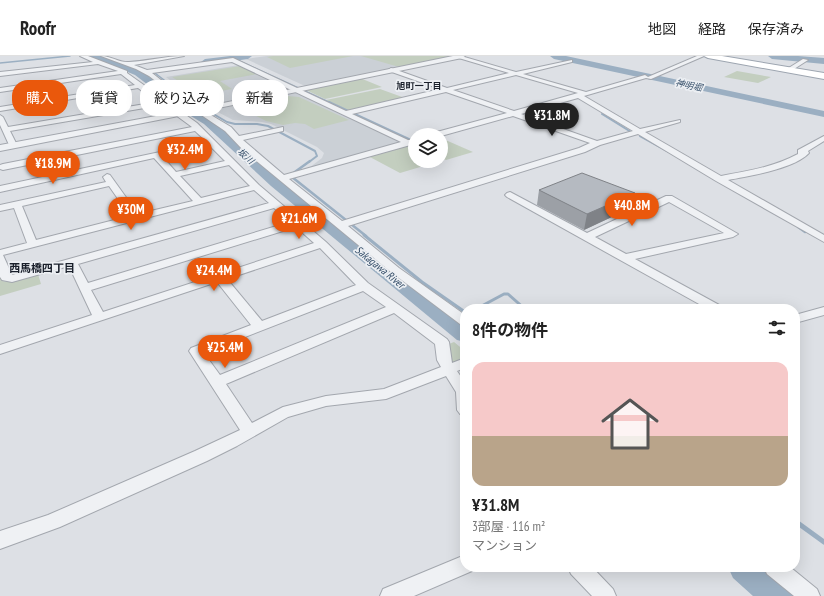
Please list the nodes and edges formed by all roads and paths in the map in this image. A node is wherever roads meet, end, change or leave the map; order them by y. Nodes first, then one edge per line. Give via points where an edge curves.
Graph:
1 (83, 56) edge
2 (104, 56) edge
3 (181, 56) edge
4 (459, 56) edge
5 (701, 56) edge
6 (708, 56) edge
7 (227, 57) edge
8 (239, 60) edge
9 (805, 60) dead end
10 (570, 61) dead end
11 (100, 62) junction
12 (263, 69) junction
13 (256, 70) junction
14 (391, 70) junction
15 (789, 70) junction
16 (124, 71) junction
17 (143, 71) junction
18 (0, 74) edge
19 (516, 74) junction
20 (172, 75) dead end
21 (824, 76) edge
22 (100, 80) edge
23 (113, 80) edge
24 (156, 80) edge
25 (76, 85) edge
26 (132, 86) edge
27 (139, 86) joint
28 (305, 88) junction
29 (297, 90) junction
30 (447, 90) junction
31 (0, 91) edge
32 (12, 91) edge
33 (581, 94) junction
34 (224, 105) edge
35 (12, 106) edge
36 (140, 107) edge
37 (0, 109) edge
38 (514, 113) junction
39 (346, 114) junction
40 (170, 116) edge
41 (183, 116) edge
42 (207, 116) edge
43 (0, 117) edge
44 (678, 121) dead end
45 (197, 128) junction
46 (280, 129) dead end
47 (6, 130) junction
48 (448, 132) edge
49 (640, 133) junction
50 (824, 138) edge
51 (237, 139) junction
52 (408, 140) edge
53 (212, 143) junction
54 (408, 143) edge
55 (597, 143) junction
56 (13, 145) junction
57 (0, 148) edge
58 (156, 155) junction
59 (231, 162) junction
60 (100, 167) junction
61 (5, 173) edge
62 (174, 175) junction
63 (289, 177) junction
64 (719, 179) junction
65 (111, 183) junction
66 (256, 187) junction
67 (0, 189) edge
68 (510, 195) dead end
69 (199, 202) junction
70 (17, 204) junction
71 (276, 204) junction
72 (0, 208) edge
73 (136, 218) junction
74 (297, 223) junction
75 (346, 223) junction
76 (587, 237) junction
77 (824, 239) edge
78 (322, 244) junction
79 (33, 245) junction
80 (0, 253) edge
81 (0, 258) edge
82 (625, 258) junction
83 (72, 262) junction
84 (220, 278) junction
85 (364, 286) junction
86 (84, 288) junction
87 (708, 304) edge
88 (396, 308) junction
89 (824, 311) edge
90 (99, 317) junction
91 (460, 317) edge
92 (800, 318) edge
93 (258, 326) junction
94 (0, 350) edge
95 (460, 365) edge
96 (449, 370) junction
97 (218, 382) junction
98 (460, 387) edge
99 (248, 431) junction
100 (0, 540) edge
101 (460, 566) edge
102 (583, 572) edge
103 (780, 572) edge
104 (390, 596) edge
105 (606, 596) edge
106 (810, 596) edge

1 - 11 street
2 - 16 street
3 - 16 street
4 - 14 street
4 - 19 street
5 - 33 street via 649,77
6 - 15 main road
7 - 8 street
7 - 17 street
8 - 12 street
8 - 13 street
8 - 17 street
8 - 20 street
9 - 15 street
10 - 19 street
11 - 16 street
11 - 18 street
12 - 13 street
12 - 28 street
13 - 29 street
14 - 28 street
14 - 30 street
15 - 21 main road
16 - 17 street
16 - 22 street
16 - 23 street
16 - 27 street
17 - 24 street
19 - 30 street
19 - 33 street
25 - 31 street
26 - 27 street
28 - 29 street
29 - 34 street
29 - 39 street
30 - 38 street
30 - 39 street
31 - 32 street
33 - 38 street
33 - 49 street
35 - 37 street
36 - 47 street
38 - 48 street
38 - 55 street
39 - 52 street
40 - 56 street
41 - 45 street
42 - 51 street via 228,129
43 - 47 street
44 - 49 street
45 - 53 street
45 - 61 street
46 - 51 street
47 - 56 street
49 - 55 street
49 - 64 street
50 - 64 street via 797,158 773,167
51 - 63 street
53 - 58 street
53 - 59 street
54 - 63 street
55 - 75 street via 582,150
56 - 57 street
58 - 60 street
58 - 62 street
59 - 62 street
59 - 66 street
60 - 61 street
60 - 65 street
61 - 67 street
62 - 69 street
63 - 75 street
64 - 77 street
65 - 70 street
65 - 73 street
66 - 69 street
66 - 71 street
68 - 76 street
69 - 73 street
70 - 72 street
70 - 79 street
71 - 74 street
71 - 83 street
73 - 79 street
74 - 78 street
74 - 86 street
75 - 91 street via 395,270
76 - 82 street
76 - 82 street via 669,198 733,234
78 - 84 street
78 - 85 street
79 - 80 street
81 - 83 street via 6,278 12,279
82 - 87 street
83 - 86 street
84 - 90 street
84 - 93 street
85 - 88 street
85 - 93 street
86 - 90 street
88 - 96 street via 442,342 444,360
88 - 97 street
89 - 92 street
90 - 94 street
93 - 97 street via 196,351
95 - 96 street
96 - 98 street
96 - 99 street via 386,394 326,401 282,413
97 - 99 street
99 - 100 street via 231,442 99,501
101 - 104 street
102 - 105 street
103 - 106 street

